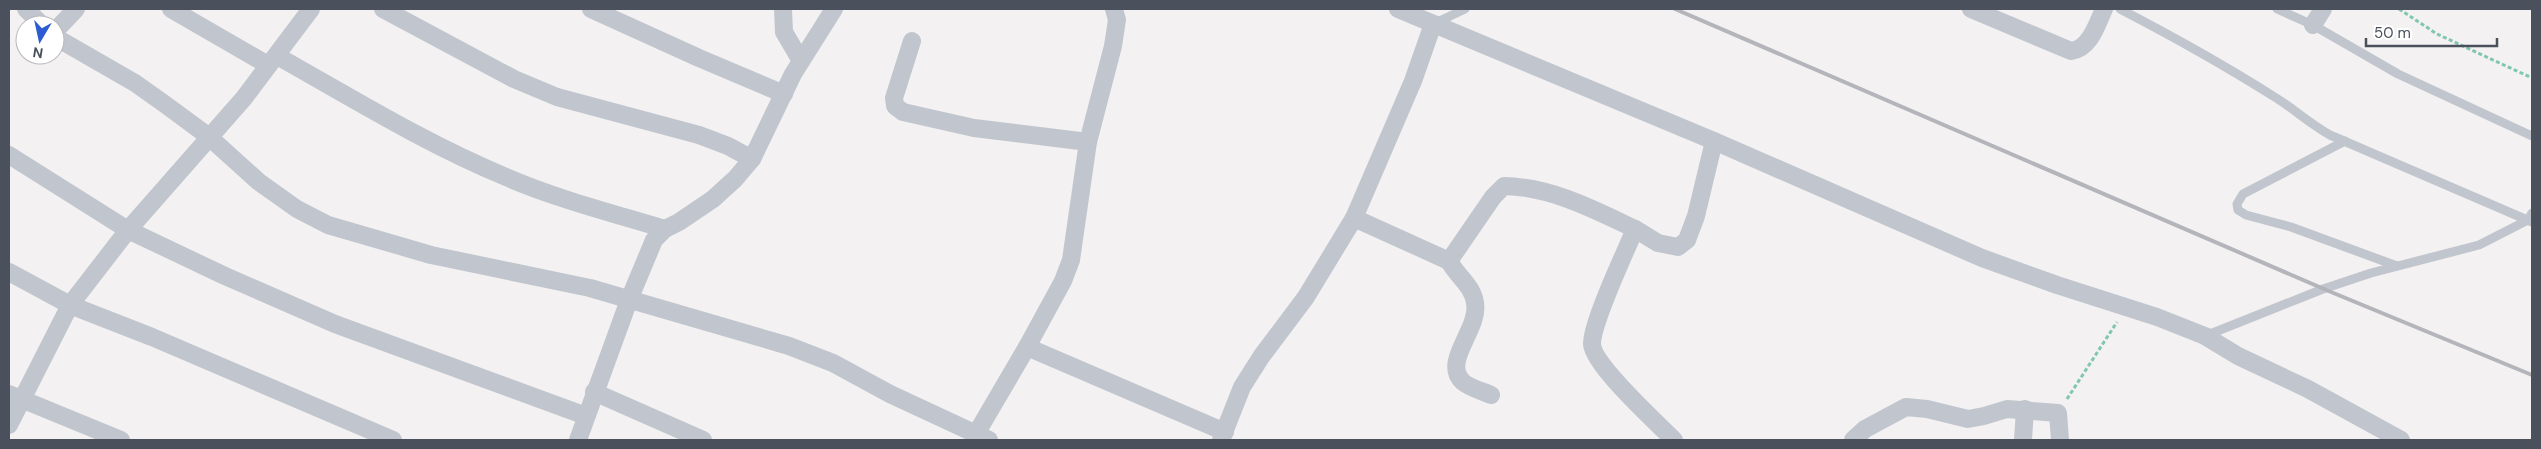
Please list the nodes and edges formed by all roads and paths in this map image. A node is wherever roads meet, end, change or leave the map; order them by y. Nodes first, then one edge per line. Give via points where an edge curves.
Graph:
1 (76, 9) edge
2 (171, 9) edge
3 (311, 9) edge
4 (384, 9) edge
5 (591, 9) edge
6 (783, 9) edge
7 (834, 9) edge
8 (1114, 9) edge
9 (1398, 9) edge
10 (1464, 9) edge
11 (1971, 9) edge
12 (2104, 9) edge
13 (2120, 9) edge
14 (2277, 9) edge
15 (2323, 9) edge
16 (2399, 9) edge
17 (65, 21) edge
18 (1433, 24) junction
19 (2314, 25) junction
20 (912, 41) dead end
21 (65, 43) edge
22 (272, 60) junction
23 (801, 61) junction
24 (2532, 78) edge
25 (784, 94) junction
26 (208, 136) junction
27 (2532, 136) edge
28 (2345, 140) junction
29 (1714, 141) junction
30 (1088, 142) junction
31 (9, 155) edge
32 (752, 159) junction
33 (1354, 218) junction
34 (2531, 219) edge
35 (665, 229) junction
36 (1635, 229) junction
37 (128, 230) junction
38 (1449, 261) junction
39 (2397, 266) junction
40 (9, 272) edge
41 (629, 300) junction
42 (70, 305) junction
43 (2126, 307) junction
44 (2206, 336) junction
45 (1027, 347) junction
46 (594, 392) junction
47 (1491, 395) dead end
48 (15, 397) edge
49 (2026, 409) junction
50 (2058, 413) junction
51 (586, 416) junction
52 (9, 425) edge
53 (1223, 436) edge
54 (983, 437) edge
55 (2394, 439) edge
56 (121, 440) edge
57 (393, 440) edge
58 (578, 440) edge
59 (703, 440) edge
60 (1674, 440) edge
61 (1853, 440) edge
62 (2023, 440) edge
63 (2060, 440) edge

1 - 17 street
2 - 22 street
3 - 22 street
4 - 32 street via 514,79 557,97 699,135
5 - 25 street
6 - 23 street via 784,32
7 - 23 street
8 - 30 street via 1117,20 1113,46
9 - 18 street
10 - 18 lane
11 - 12 street via 2070,51 2078,50 2086,43
13 - 28 lane via 2275,96 2317,128
14 - 19 lane
15 - 19 street
16 - 24 path via 2437,34
18 - 29 street
18 - 33 street via 1413,81
19 - 27 lane via 2398,74
20 - 30 street via 894,98 896,106 903,112 974,128
21 - 26 street via 135,83
22 - 26 street via 244,98
22 - 35 street via 505,177
23 - 25 street
25 - 32 street
26 - 37 street
26 - 41 street via 259,182 297,209 328,224 431,255 590,288
28 - 34 lane
28 - 39 lane via 2243,194 2237,204 2238,210
29 - 36 street via 1687,240 1678,247 1658,243
29 - 43 street via 1982,258
30 - 45 street via 1071,260
31 - 37 street
32 - 35 street via 713,199
33 - 38 street
33 - 53 street via 1306,297 1242,387
34 - 39 lane via 2479,245
35 - 41 street via 654,240
36 - 38 street via 1583,204 1526,186 1504,186
36 - 60 street via 1598,321 1592,345 1601,366
37 - 42 street
37 - 51 street via 335,324
38 - 47 street via 1473,292 1476,305 1473,322 1455,364 1456,373 1464,382
39 - 44 lane via 2323,288
40 - 42 street
41 - 46 street
41 - 54 street via 814,354
42 - 48 street
42 - 57 street
43 - 44 street
43 - 50 path
44 - 55 street via 2238,356 2308,389
45 - 53 street
45 - 54 street
46 - 51 street
46 - 59 street
48 - 52 street
48 - 56 street
49 - 50 street
49 - 61 street via 2006,409 1968,419 1906,407
49 - 62 street
50 - 63 street
51 - 58 street

